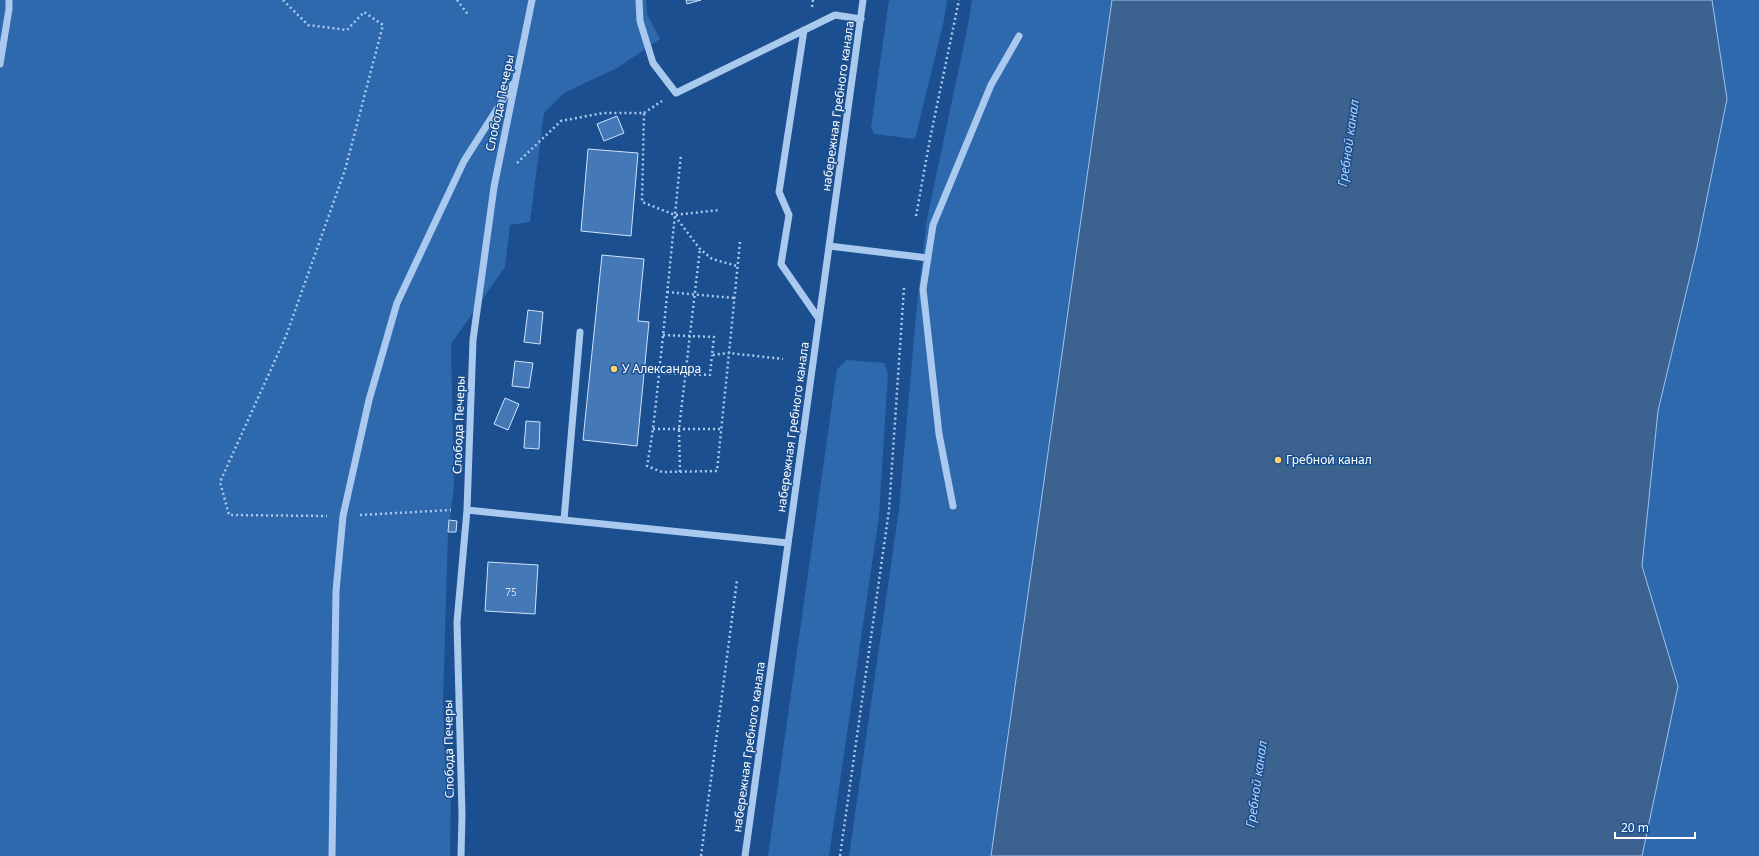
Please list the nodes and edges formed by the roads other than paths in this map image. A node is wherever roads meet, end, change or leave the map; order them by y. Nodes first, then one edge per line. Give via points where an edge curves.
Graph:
1 (9, 0) edge
2 (532, 0) edge
3 (639, 0) edge
4 (863, 0) edge
5 (861, 19) junction
6 (804, 30) junction
7 (1019, 36) dead end
8 (0, 64) edge
9 (515, 81) junction
10 (829, 246) junction
11 (928, 258) junction
12 (819, 319) junction
13 (580, 332) dead end
14 (953, 506) dead end
15 (467, 510) junction
16 (564, 520) junction
17 (788, 543) junction
18 (332, 856) edge
19 (461, 856) edge
20 (745, 856) edge

1 - 8 street
2 - 9 street, Слобода Печеры
3 - 6 street via 640,21 653,63 676,93
4 - 5 street, набережная Гребного канала
5 - 6 street via 835,15
5 - 10 street, набережная Гребного канала
6 - 12 street via 779,192 789,215 781,264
7 - 11 street via 991,85 933,225
9 - 15 street, Слобода Печеры via 494,187 473,340
9 - 18 street via 464,161 397,303 369,400 343,516 336,591
10 - 11 street
10 - 12 street, набережная Гребного канала
11 - 14 street via 923,289 939,434
12 - 17 street, набережная Гребного канала
13 - 16 street
15 - 16 street
15 - 19 street, Слобода Печеры via 457,622
16 - 17 street
17 - 20 street, набережная Гребного канала

